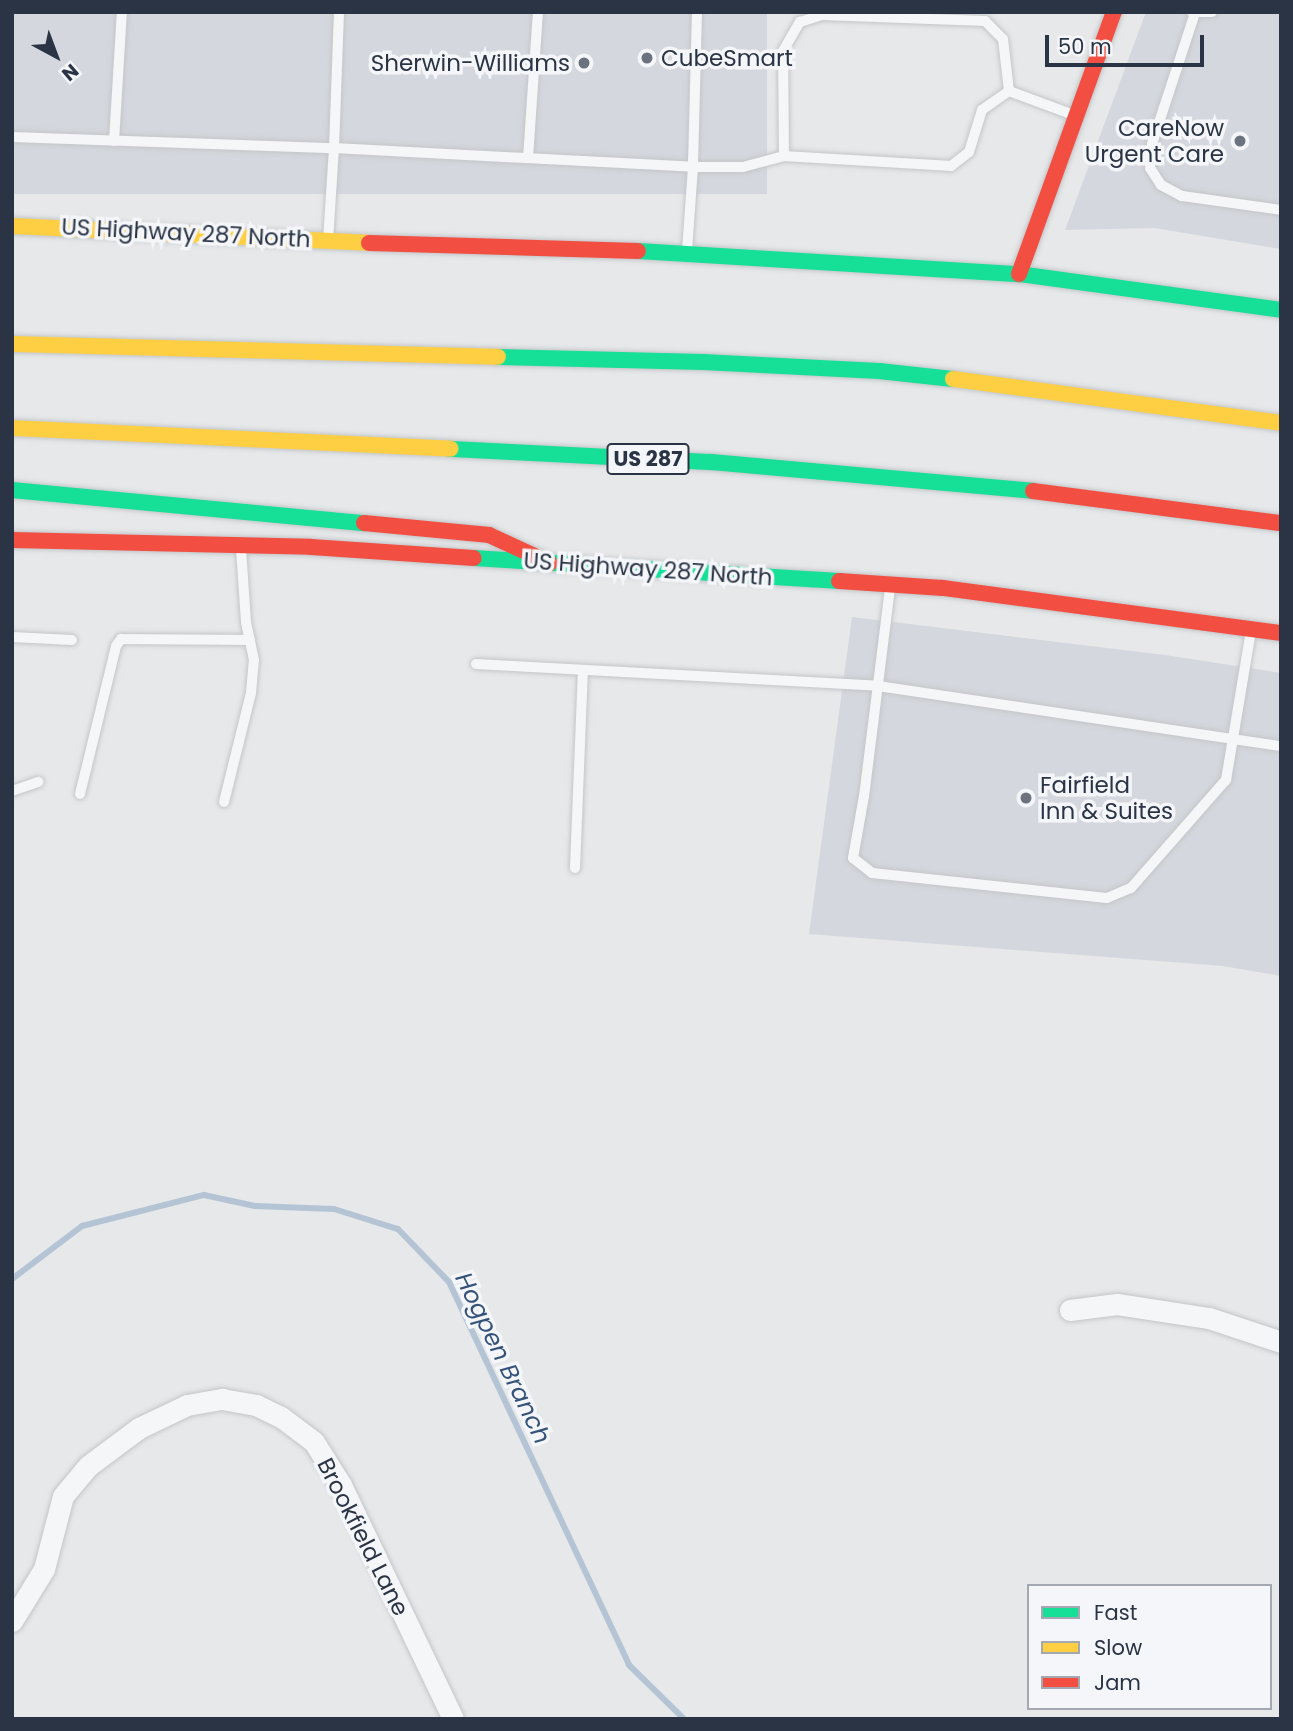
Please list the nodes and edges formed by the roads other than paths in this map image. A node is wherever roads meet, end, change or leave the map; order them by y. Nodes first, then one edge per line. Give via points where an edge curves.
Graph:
1 (122, 12) edge
2 (339, 12) edge
3 (538, 12) edge
4 (697, 12) edge
5 (1114, 12) edge
6 (1212, 12) edge
7 (1194, 13) edge
8 (1009, 91) junction
9 (1077, 116) junction
10 (12, 137) edge
11 (114, 141) junction
12 (334, 148) junction
13 (784, 156) junction
14 (528, 158) junction
15 (692, 167) junction
16 (1281, 210) edge
17 (12, 226) edge
18 (328, 240) junction
19 (687, 252) junction
20 (1019, 274) junction
21 (1281, 310) edge
22 (12, 344) edge
23 (1281, 423) edge
24 (12, 428) edge
25 (12, 489) edge
26 (1281, 523) edge
27 (12, 540) edge
28 (241, 545) junction
29 (550, 562) junction
30 (890, 585) junction
31 (1252, 628) junction
32 (1281, 633) edge
33 (12, 637) edge
34 (72, 640) dead end
35 (250, 640) junction
36 (475, 664) dead end
37 (583, 670) junction
38 (878, 686) junction
39 (1234, 737) junction
40 (1281, 746) edge
41 (38, 782) dead end
42 (12, 791) edge
43 (80, 794) dead end
44 (225, 802) dead end
45 (575, 868) dead end
46 (1070, 1310) dead end
47 (1281, 1342) edge
48 (12, 1621) edge
49 (453, 1719) edge

1 - 11 lane
2 - 12 lane
3 - 14 lane
4 - 15 lane
5 - 9 main road
6 - 7 lane
7 - 16 lane via 1152,144 1150,169 1161,185 1182,196
8 - 9 lane
8 - 13 lane via 982,110 970,152 951,166
8 - 13 lane via 1003,39 985,21 822,15 800,22 783,51
9 - 20 main road
10 - 11 lane
11 - 12 lane
12 - 14 lane
12 - 18 lane
13 - 15 lane via 743,167
14 - 15 lane
15 - 19 lane
17 - 18 main road, US Highway 287 North
18 - 19 main road, US Highway 287 North
19 - 20 main road, US Highway 287 North
20 - 21 main road, US Highway 287 North
22 - 23 main road via 703,362 879,371
24 - 26 main road, US 287 via 711,462 1094,497
25 - 29 main road via 489,536
27 - 28 main road, US Highway 287 North
28 - 29 main road, US Highway 287 North
28 - 35 lane
29 - 30 main road, US Highway 287 North
30 - 31 main road, US Highway 287 North
30 - 38 lane
31 - 32 main road, US Highway 287 North
31 - 39 lane
33 - 34 lane
35 - 43 lane via 121,639
35 - 44 lane via 254,660 251,693
36 - 37 lane
37 - 38 lane
37 - 45 lane
38 - 39 lane
38 - 39 lane via 853,858 872,873 1107,898 1131,888 1226,780
39 - 40 lane
41 - 42 lane
46 - 47 street via 1117,1304 1209,1318
48 - 49 street, Brookfield Lane via 44,1569 62,1496 88,1466 139,1428 187,1405 222,1399 256,1405 314,1442 341,1485

